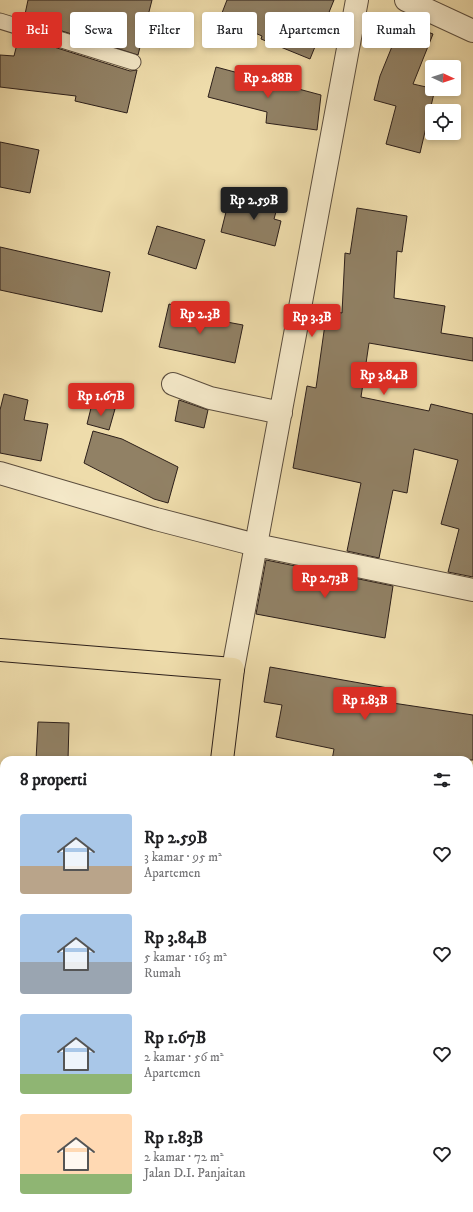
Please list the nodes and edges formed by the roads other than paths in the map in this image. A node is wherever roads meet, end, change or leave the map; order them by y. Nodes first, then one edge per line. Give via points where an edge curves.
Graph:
1 (357, 0) edge
2 (406, 0) edge
3 (0, 21) edge
4 (473, 30) edge
5 (133, 62) dead end
6 (173, 384) dead end
7 (281, 413) junction
8 (0, 473) edge
9 (256, 545) junction
10 (473, 590) edge
11 (0, 650) edge
12 (232, 668) junction
13 (222, 756) edge

1 - 7 street
2 - 4 street
3 - 5 lane
6 - 7 street via 210,398
7 - 9 street
8 - 9 street via 156,519
9 - 10 street
9 - 12 street
11 - 12 main road
12 - 13 main road

